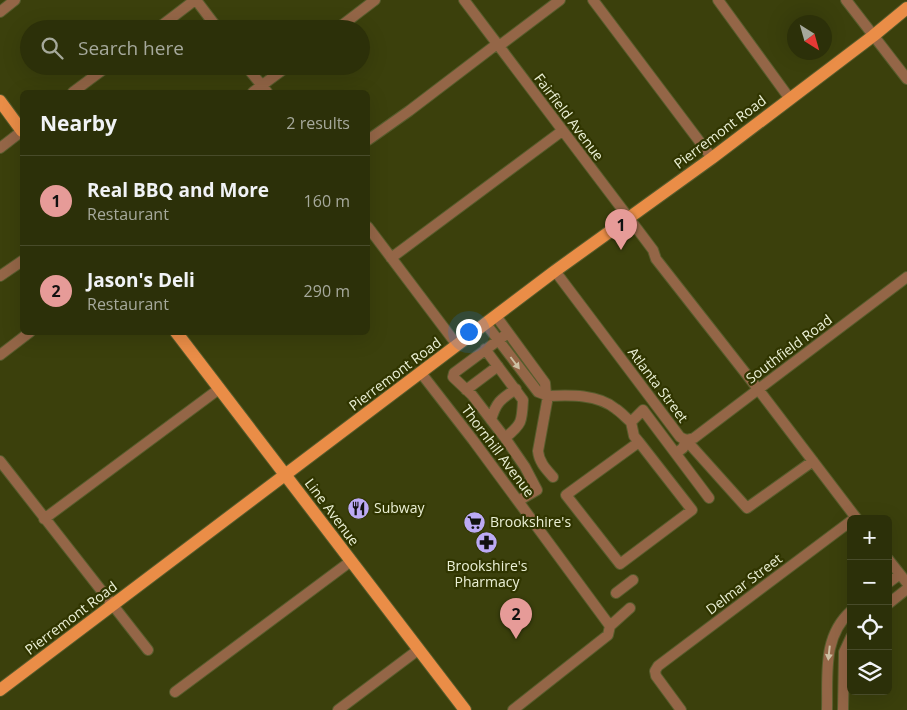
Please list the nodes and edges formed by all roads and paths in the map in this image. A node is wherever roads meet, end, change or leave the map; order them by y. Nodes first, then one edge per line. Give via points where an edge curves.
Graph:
1 (15, 0) edge
2 (196, 0) edge
3 (375, 0) edge
4 (464, 0) edge
5 (560, 0) edge
6 (593, 0) edge
7 (718, 0) edge
8 (846, 0) edge
9 (907, 8) edge
10 (0, 12) edge
11 (907, 15) edge
12 (169, 20) edge
13 (211, 20) edge
14 (349, 20) edge
15 (877, 33) junction
16 (498, 45) junction
17 (96, 75) edge
18 (253, 75) edge
19 (279, 75) edge
20 (907, 79) edge
21 (264, 89) edge
22 (76, 90) edge
23 (790, 99) junction
24 (0, 101) edge
25 (20, 128) edge
26 (562, 131) junction
27 (20, 133) edge
28 (370, 139) edge
29 (0, 148) edge
30 (712, 158) junction
31 (628, 218) junction
32 (370, 230) edge
33 (391, 258) junction
34 (20, 262) edge
35 (555, 271) junction
36 (0, 276) edge
37 (907, 278) edge
38 (491, 320) junction
39 (508, 333) junction
40 (26, 335) edge
41 (178, 335) edge
42 (498, 340) junction
43 (457, 345) junction
44 (486, 349) junction
45 (0, 355) edge
46 (498, 366) junction
47 (421, 373) junction
48 (219, 389) junction
49 (516, 389) junction
50 (758, 389) junction
51 (466, 390) junction
52 (547, 396) junction
53 (491, 420) junction
54 (631, 422) junction
55 (505, 438) junction
56 (686, 440) junction
57 (639, 442) junction
58 (676, 454) junction
59 (0, 461) edge
60 (813, 461) junction
61 (285, 475) junction
62 (553, 477) dead end
63 (709, 498) dead end
64 (518, 501) junction
65 (852, 515) edge
66 (44, 519) junction
67 (847, 525) edge
68 (889, 560) edge
69 (351, 561) junction
70 (900, 574) junction
71 (633, 580) dead end
72 (892, 580) edge
73 (907, 583) edge
74 (907, 589) edge
75 (616, 593) dead end
76 (892, 601) edge
77 (112, 605) junction
78 (630, 608) dead end
79 (847, 616) edge
80 (608, 622) junction
81 (847, 646) edge
82 (148, 650) dead end
83 (418, 650) junction
84 (0, 690) edge
85 (175, 692) dead end
86 (338, 710) edge
87 (465, 710) edge
88 (513, 710) edge
89 (681, 710) edge
90 (827, 710) edge
91 (843, 710) edge

1 - 10 street
2 - 12 street
2 - 13 street
3 - 14 street
4 - 16 street, Fairfield Avenue
5 - 16 street
6 - 30 street
7 - 23 street
8 - 15 street
9 - 15 main road, Pierremont Road
11 - 15 main road, Pierremont Road
15 - 20 street
15 - 23 main road, Pierremont Road
16 - 26 street, Fairfield Avenue
16 - 28 street
17 - 22 street
18 - 21 street
19 - 21 street
23 - 30 main road, Pierremont Road
24 - 25 main road
26 - 31 street, Fairfield Avenue
26 - 33 street
27 - 29 street
30 - 31 main road, Pierremont Road
31 - 35 main road, Pierremont Road
31 - 50 street, Fairfield Avenue via 667,264
32 - 33 street
33 - 43 street
34 - 36 street
35 - 38 main road, Pierremont Road
35 - 56 street, Atlanta Street via 680,437
37 - 50 street, Southfield Road
38 - 39 street
38 - 42 street
38 - 43 main road, Pierremont Road
39 - 42 street
39 - 52 street via 545,383
40 - 45 street
41 - 48 main road, Line Avenue
42 - 44 street
42 -> 52 street via 538,392
43 - 47 main road, Pierremont Road
44 - 46 street
44 - 51 street via 454,373 453,377
46 - 49 street
46 - 51 street
47 - 61 main road, Pierremont Road
47 - 64 street, Thornhill Avenue
48 - 61 main road, Line Avenue
48 - 66 street
49 - 53 street via 498,401
49 - 55 street via 524,400 522,417 518,427
50 - 56 street, Southfield Road via 694,438
50 - 60 street, Fairfield Avenue
51 - 53 street
52 - 54 street via 600,400 616,408
52 - 62 street via 538,457
53 - 55 street
54 - 57 street
54 - 58 street via 644,410
55 - 64 street via 537,490
56 - 58 street
56 - 60 street, Atlanta Street via 747,508
57 - 57 street via 692,510 620,564 566,495
58 - 63 street
59 - 66 street
60 - 65 street, Fairfield Avenue
61 - 69 main road, Line Avenue
61 - 77 main road, Pierremont Road
64 - 80 street, Thornhill Avenue
66 - 77 street
67 - 89 street, Delmar Street via 658,666 656,676
68 - 70 street
69 - 83 main road, Line Avenue
69 - 85 street
70 - 72 street
70 - 73 street
71 - 75 street
74 - 76 street
77 - 82 street
77 - 84 main road, Pierremont Road
78 - 80 street
79 -> 90 street via 834,632 830,644
80 - 88 street via 608,635
81 - 91 street via 844,652
83 - 86 street
83 - 87 main road, Line Avenue

